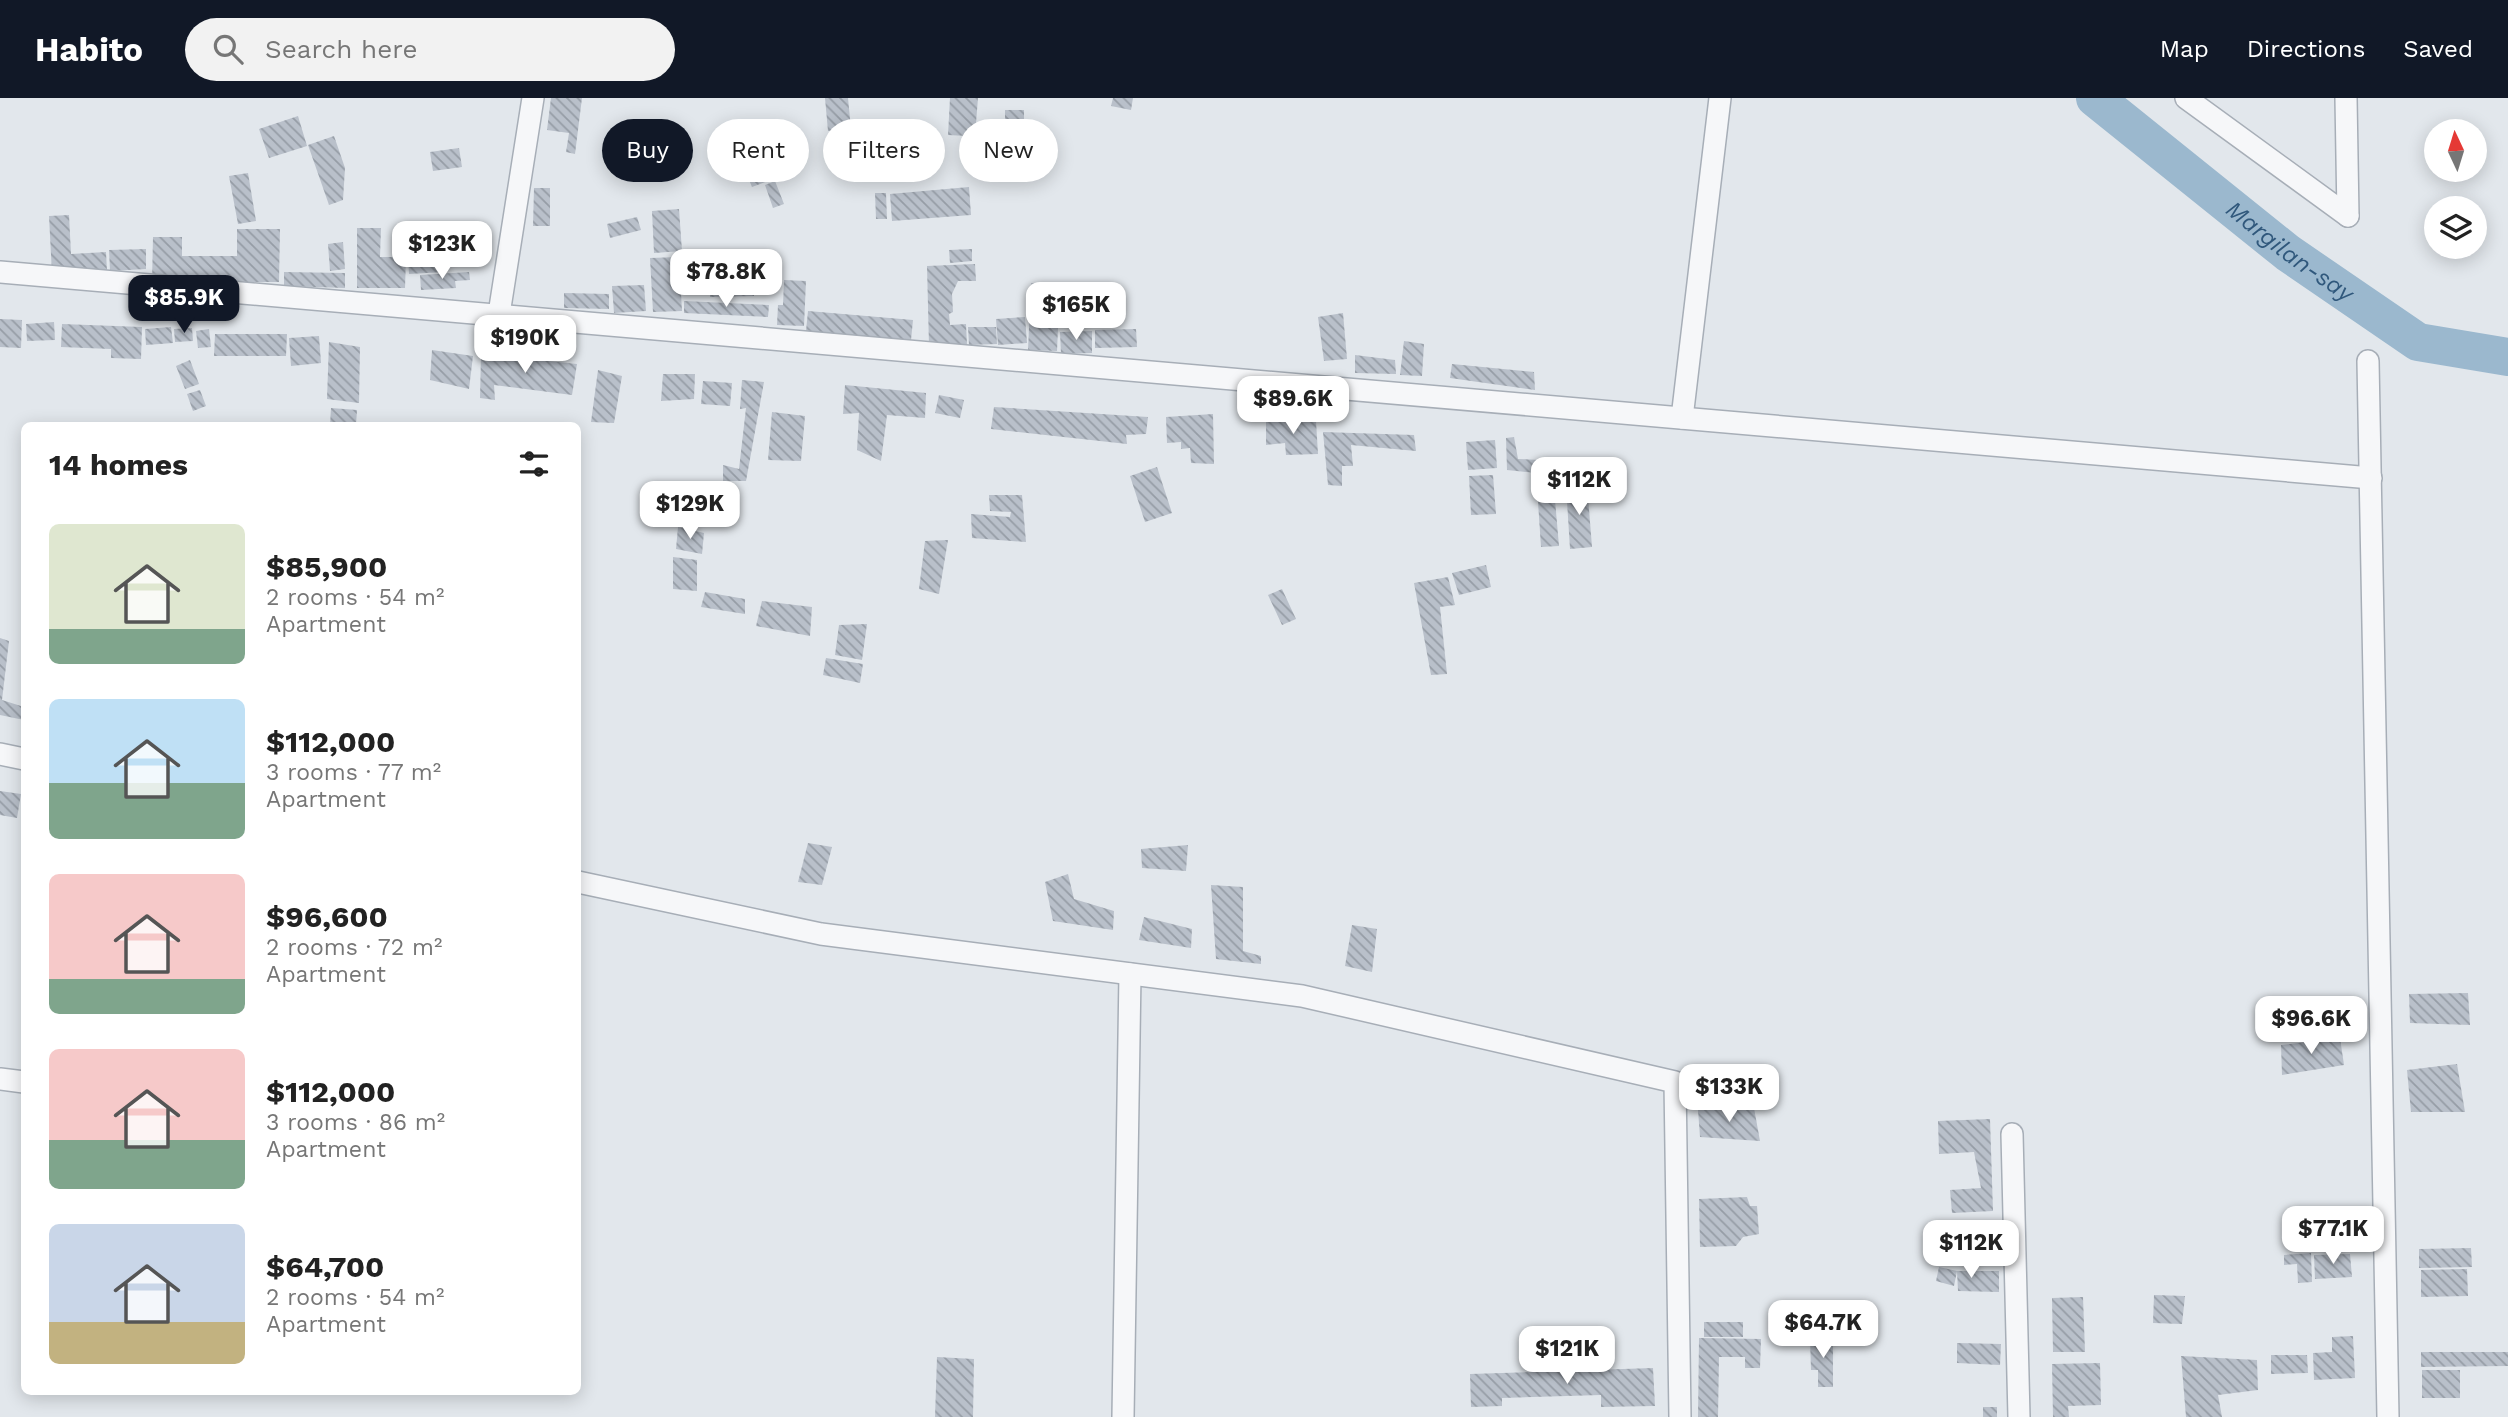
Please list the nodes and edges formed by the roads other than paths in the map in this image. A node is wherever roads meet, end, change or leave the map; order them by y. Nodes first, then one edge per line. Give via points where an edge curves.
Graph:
1 (533, 98) edge
2 (1720, 98) edge
3 (2186, 98) edge
4 (2346, 98) edge
5 (0, 272) edge
6 (499, 314) junction
7 (2368, 361) dead end
8 (1682, 418) junction
9 (2371, 478) junction
10 (0, 754) edge
11 (21, 759) edge
12 (581, 883) edge
13 (1130, 974) junction
14 (0, 1079) edge
15 (21, 1082) edge
16 (2012, 1134) dead end
17 (1123, 1417) edge
18 (1680, 1417) edge
19 (2019, 1417) edge
20 (2388, 1417) edge

1 - 6 street
2 - 8 street
3 - 4 street via 2348,216
5 - 6 street
6 - 8 street
7 - 9 street
8 - 9 street
9 - 20 street
10 - 11 street
12 - 13 street via 821,934
13 - 17 street
13 - 18 street via 1302,996 1675,1082
14 - 15 street
16 - 19 street

